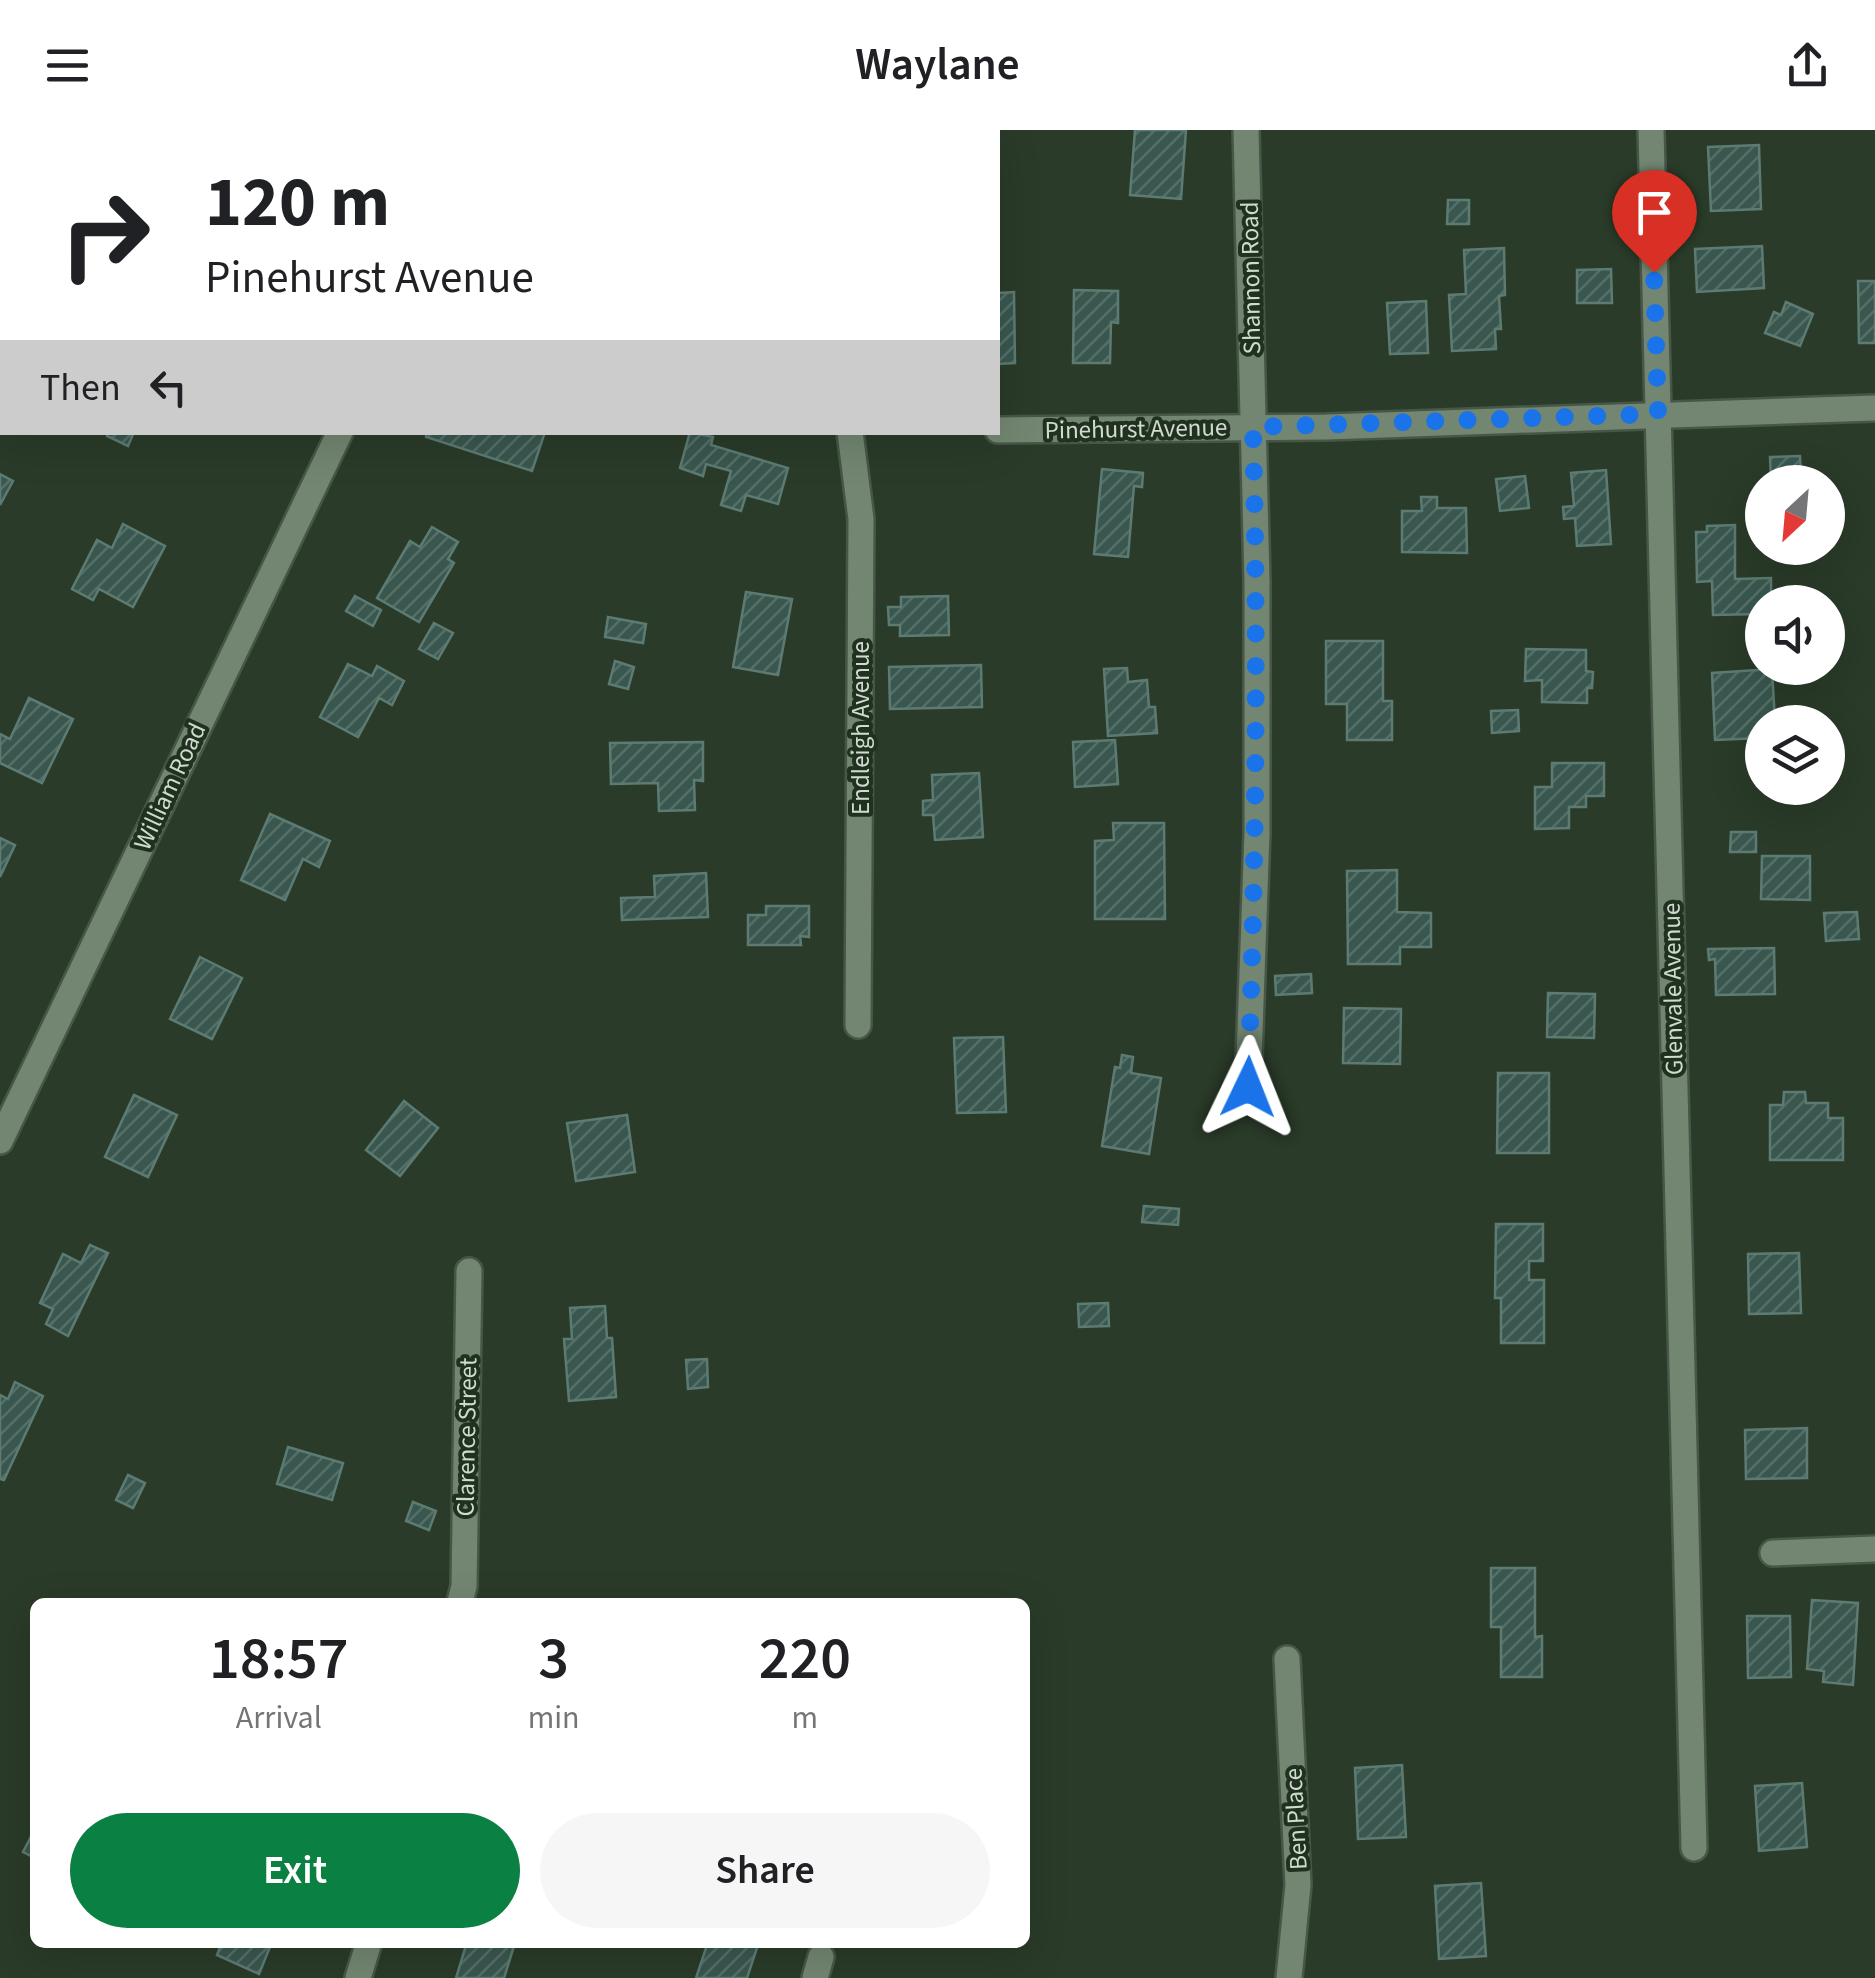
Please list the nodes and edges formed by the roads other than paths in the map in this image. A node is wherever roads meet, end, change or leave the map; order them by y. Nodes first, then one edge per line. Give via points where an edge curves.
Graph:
1 (1246, 130) edge
2 (1650, 130) edge
3 (1875, 408) edge
4 (1658, 414) junction
5 (1253, 427) junction
6 (1000, 430) edge
7 (339, 435) edge
8 (850, 435) edge
9 (858, 1025) dead end
10 (1248, 1087) dead end
11 (0, 1142) edge
12 (469, 1271) dead end
13 (1875, 1549) edge
14 (1774, 1553) dead end
15 (460, 1598) edge
16 (1287, 1659) dead end
17 (1694, 1848) dead end
18 (367, 1948) edge
19 (358, 1978) edge
20 (1289, 1978) edge

1 - 5 street, Shannon Road
2 - 4 street, Glenvale Avenue
3 - 4 street, Pinehurst Avenue
4 - 5 street, Pinehurst Avenue
4 - 17 street, Glenvale Avenue
5 - 6 street, Pinehurst Avenue
5 - 10 street, Shannon Road via 1257,833
7 - 11 street, William Road
8 - 9 street, Endleigh Avenue via 861,519
12 - 15 street, Clarence Street
13 - 14 street
16 - 20 street, Ben Place via 1298,1886
18 - 19 street

